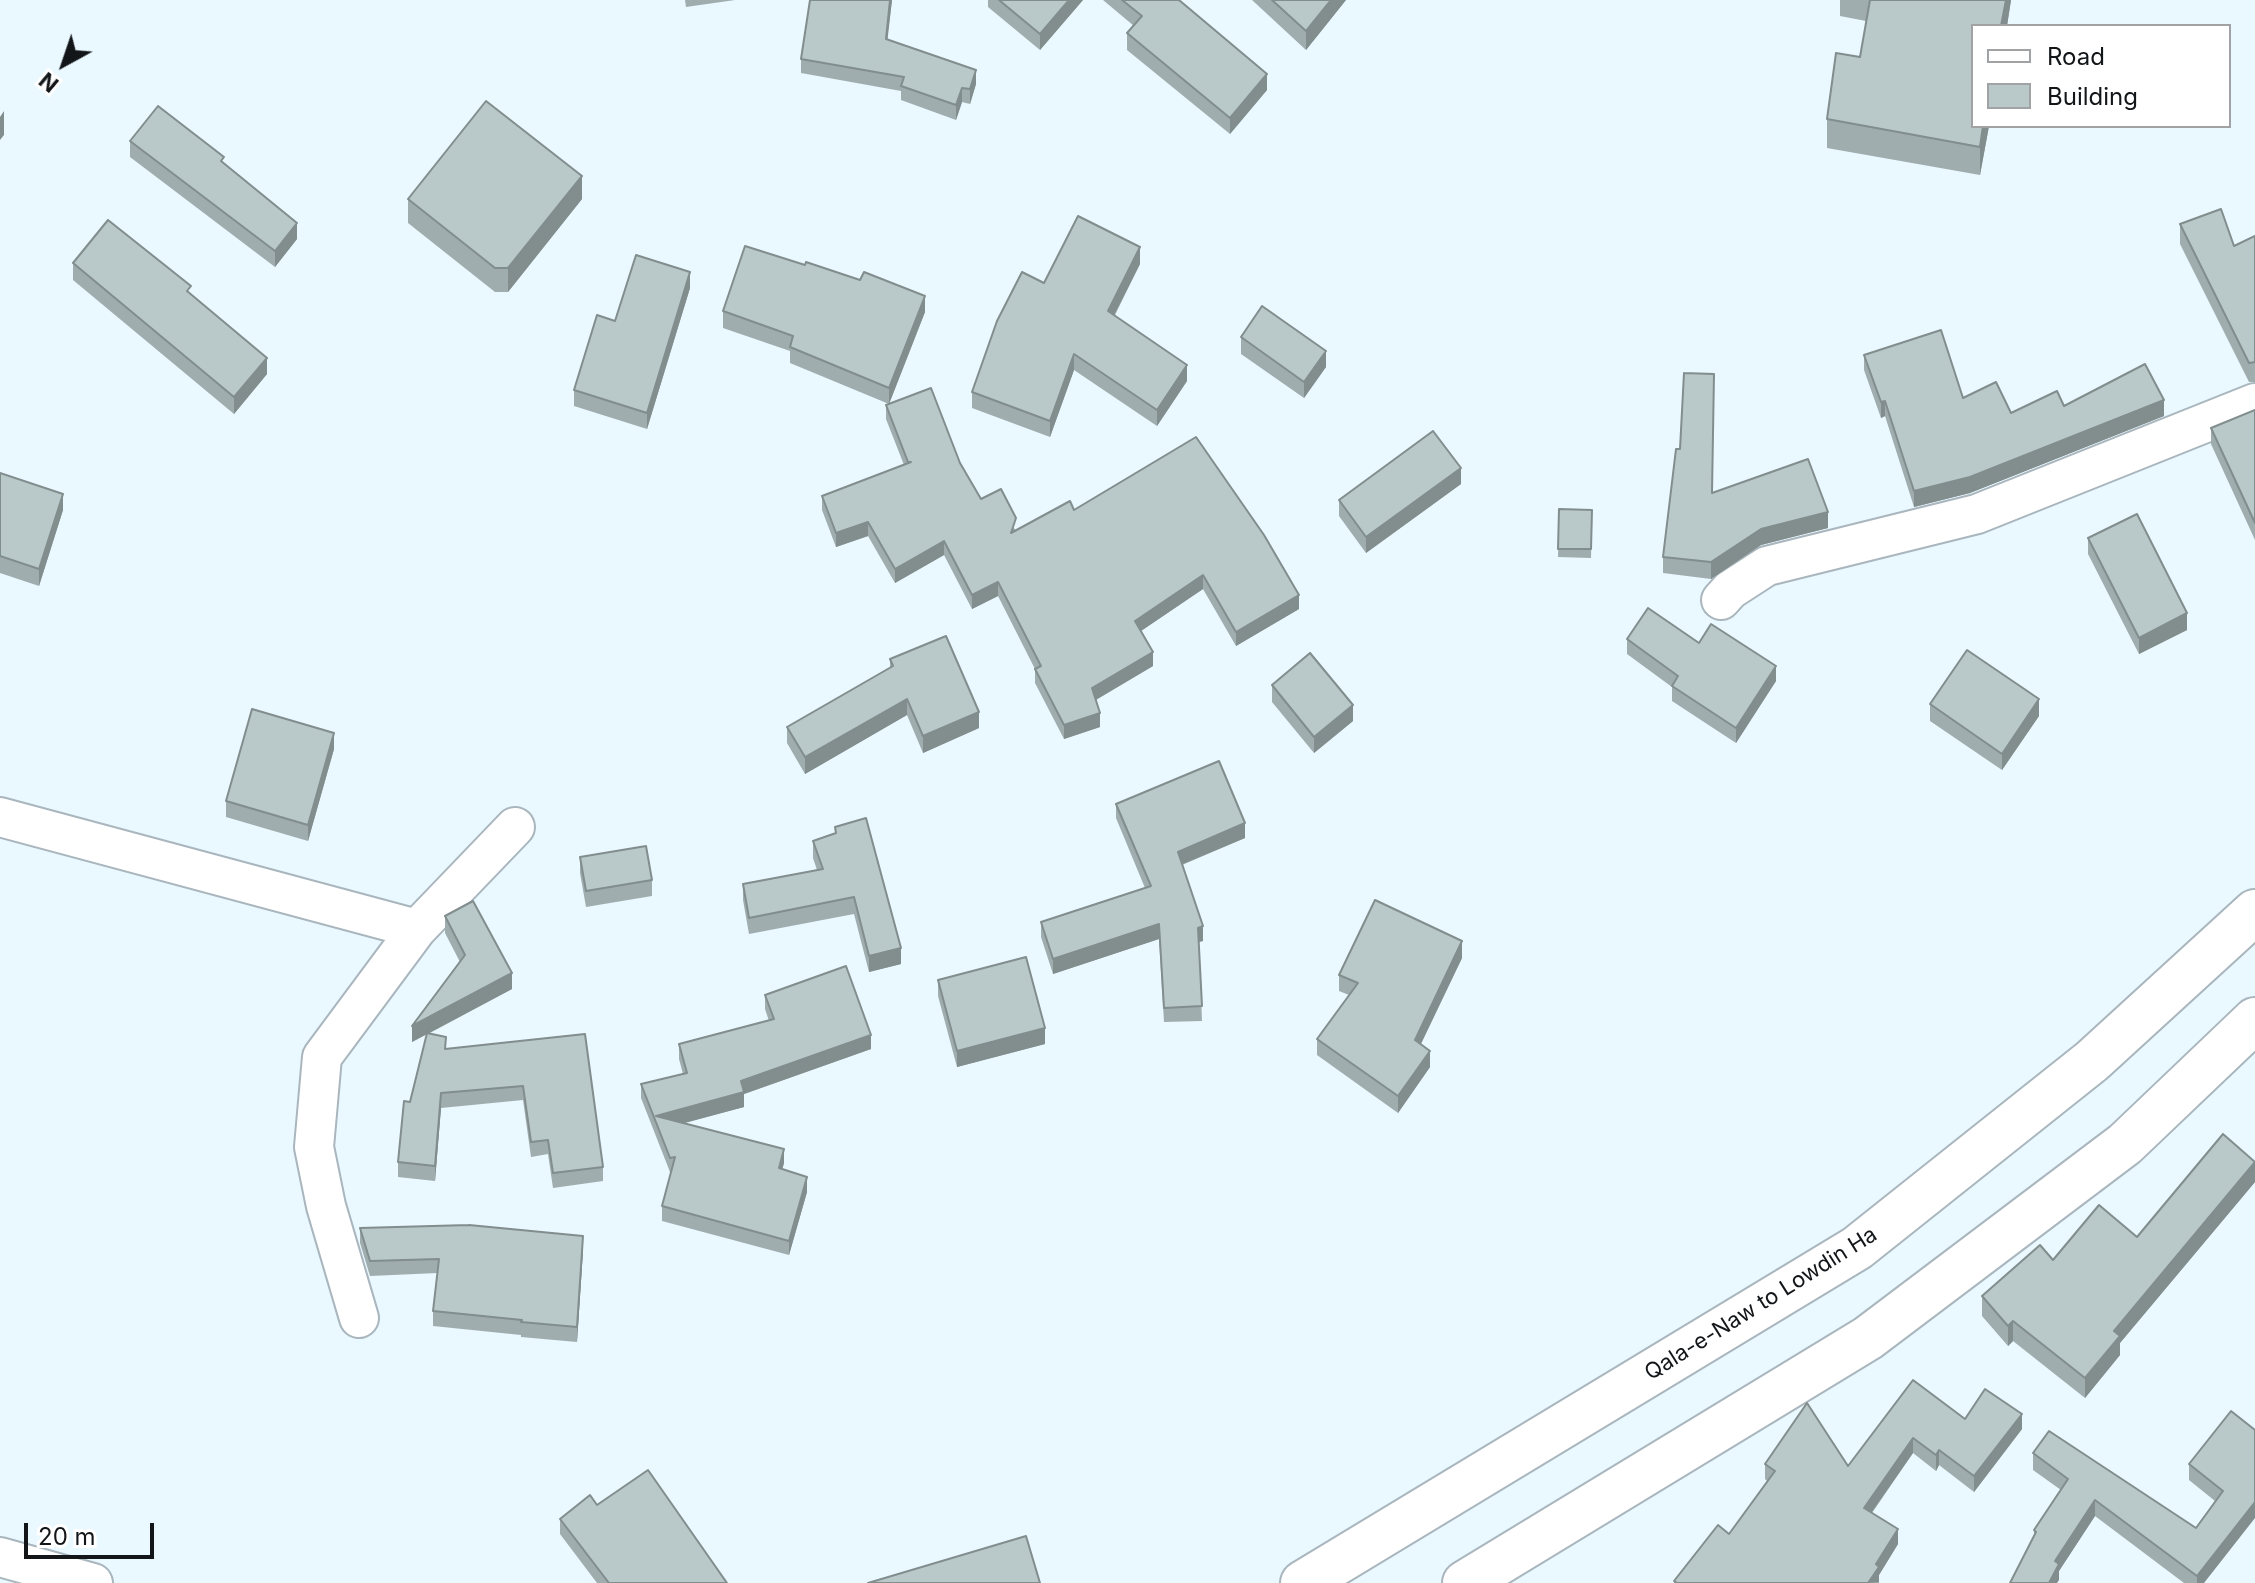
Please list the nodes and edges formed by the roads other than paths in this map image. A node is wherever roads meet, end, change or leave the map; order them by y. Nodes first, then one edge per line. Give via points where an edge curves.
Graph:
1 (2255, 403) edge
2 (1721, 600) dead end
3 (0, 817) edge
4 (515, 827) dead end
5 (2255, 912) edge
6 (417, 929) junction
7 (2255, 1020) edge
8 (359, 1318) dead end
9 (0, 1557) edge
10 (93, 1583) edge
11 (1303, 1583) edge
12 (1465, 1583) edge

1 - 2 street via 1977,514 1767,566
3 - 6 street
4 - 6 street
5 - 11 main road, Qala-e-Naw to Lowdin Ha via 2092,1061 1857,1248
6 - 8 street via 322,1057 314,1147
7 - 12 main road via 2125,1144 1868,1338
9 - 10 street

